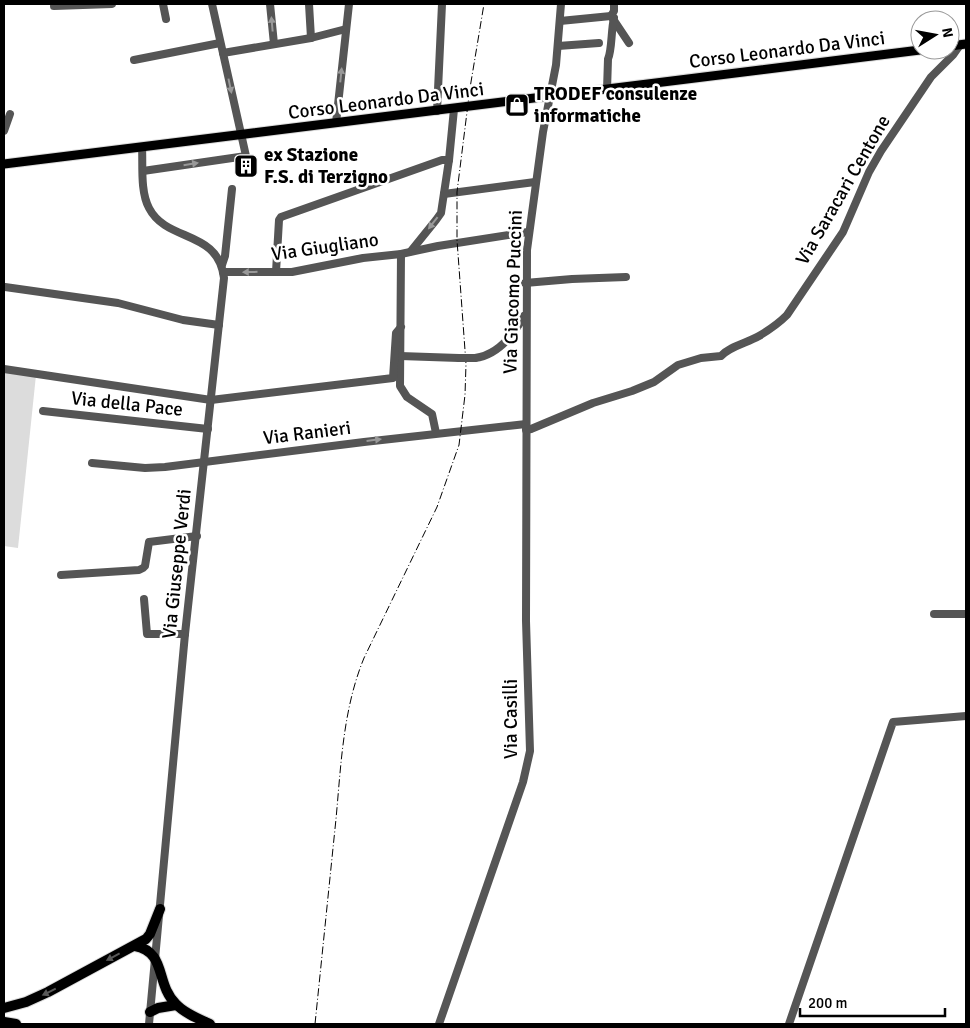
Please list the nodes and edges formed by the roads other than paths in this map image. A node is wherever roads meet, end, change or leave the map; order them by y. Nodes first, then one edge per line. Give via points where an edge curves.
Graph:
1 (112, 4) edge
2 (163, 4) edge
3 (212, 4) edge
4 (270, 4) edge
5 (310, 4) edge
6 (349, 4) edge
7 (442, 4) edge
8 (561, 4) edge
9 (614, 4) edge
10 (54, 6) dead end
11 (612, 17) junction
12 (166, 19) dead end
13 (560, 21) junction
14 (346, 29) junction
15 (311, 38) junction
16 (220, 43) junction
17 (599, 43) dead end
18 (629, 43) dead end
19 (274, 44) junction
20 (963, 44) edge
21 (558, 46) junction
22 (910, 51) edge
23 (223, 53) junction
24 (134, 60) dead end
25 (607, 90) junction
26 (551, 97) junction
27 (454, 109) junction
28 (437, 111) junction
29 (10, 114) dead end
30 (336, 123) junction
31 (4, 131) edge
32 (240, 135) junction
33 (142, 147) junction
34 (4, 158) edge
35 (448, 160) junction
36 (4, 164) edge
37 (143, 171) junction
38 (535, 182) junction
39 (232, 189) dead end
40 (444, 194) junction
41 (528, 232) junction
42 (411, 251) junction
43 (401, 254) junction
44 (222, 269) junction
45 (276, 272) junction
46 (626, 276) dead end
47 (525, 283) junction
48 (5, 287) edge
49 (525, 314) junction
50 (219, 325) junction
51 (400, 327) junction
52 (400, 356) junction
53 (4, 369) edge
54 (211, 400) junction
55 (43, 411) dead end
56 (526, 427) junction
57 (208, 429) junction
58 (436, 433) junction
59 (204, 462) junction
60 (92, 463) dead end
61 (197, 536) junction
62 (61, 574) dead end
63 (144, 599) dead end
64 (934, 614) dead end
65 (966, 614) edge
66 (186, 634) junction
67 (966, 716) edge
68 (160, 909) junction
69 (135, 946) junction
70 (156, 958) junction
71 (176, 1005) junction
72 (4, 1008) edge
73 (150, 1012) junction
74 (4, 1022) edge
75 (16, 1024) edge
76 (149, 1024) edge
77 (210, 1024) edge
78 (439, 1024) edge
79 (789, 1024) edge

1 - 10 street
2 - 12 street
3 - 16 street
19 -> 4 street
5 - 15 street
6 - 14 street
7 - 28 street
8 - 13 street, Via Giacomo Puccini
9 - 11 street
11 - 13 street
11 - 18 street
11 - 25 street
13 - 21 street, Via Giacomo Puccini
14 - 15 street
30 -> 14 street
15 - 19 street
16 - 23 street
16 - 24 street
17 - 21 street
19 - 23 street
20 - 56 street, Via Saracari Centone via 931,78 892,134 869,172 843,232 788,315 758,337 721,356 678,365 654,382 531,429
21 - 26 street, Via Giacomo Puccini
22 - 25 main road, Corso Leonardo Da Vinci
23 -> 32 street
25 - 26 main road, Corso Leonardo Da Vinci
26 - 27 main road, Corso Leonardo Da Vinci
26 - 38 street, Via Giacomo Puccini
27 - 28 main road, Corso Leonardo Da Vinci
27 - 35 street
28 - 30 main road, Corso Leonardo Da Vinci
29 - 31 street
30 - 32 main road, Corso Leonardo Da Vinci
32 - 33 main road, Corso Leonardo Da Vinci
37 -> 32 street via 246,156
33 - 36 main road, Corso Leonardo Da Vinci
33 - 37 street
34 - 36 street
35 - 40 street
35 - 45 street via 281,217
37 - 44 street via 146,200 153,215 211,249 220,260
38 - 40 street
38 - 41 street, Via Giacomo Puccini
39 - 44 street, Via Giuseppe Verdi
40 -> 42 street via 438,217
41 - 42 street, Via Giugliano
41 - 47 street, Via Giacomo Puccini
42 - 43 street, Via Giugliano
43 - 45 street, Via Giugliano
43 - 51 street
45 -> 44 street, Via Giugliano
44 - 50 street, Via Giuseppe Verdi
46 - 47 street
47 - 49 street, Via Giacomo Puccini
48 - 50 street via 118,303 183,320
49 - 52 street, bridge via 490,354 475,358
49 - 56 street, Via Giacomo Puccini
50 - 54 street, Via Giuseppe Verdi
51 - 52 street
51 - 54 street via 396,333 393,378
52 - 58 street via 400,386 407,397 432,414
53 - 54 street
54 - 57 street, Via Giuseppe Verdi
55 - 57 street, Via della Pace
56 - 58 street, Via Ranieri
56 - 78 street, Via Casilli via 530,750 523,782
57 - 59 street, Via Giuseppe Verdi
59 -> 58 street, Via Ranieri
59 - 60 street, Via Ranieri via 154,468
59 - 61 street, Via Giuseppe Verdi
61 - 62 street via 149,542 145,566 140,570
61 - 66 street, Via Giuseppe Verdi
63 - 66 street via 147,634
64 - 65 street
66 - 68 street, Via Giuseppe Verdi
67 - 79 street via 893,722
68 - 69 highway via 146,940
68 - 70 street, Via Giuseppe Verdi
69 - 70 highway via 146,948
69 -> 72 highway via 48,992
70 - 71 highway via 163,982
70 - 73 street, Via Giuseppe Verdi
71 - 73 highway
71 - 77 highway
73 - 76 street, Via Giuseppe Verdi
74 - 75 highway

